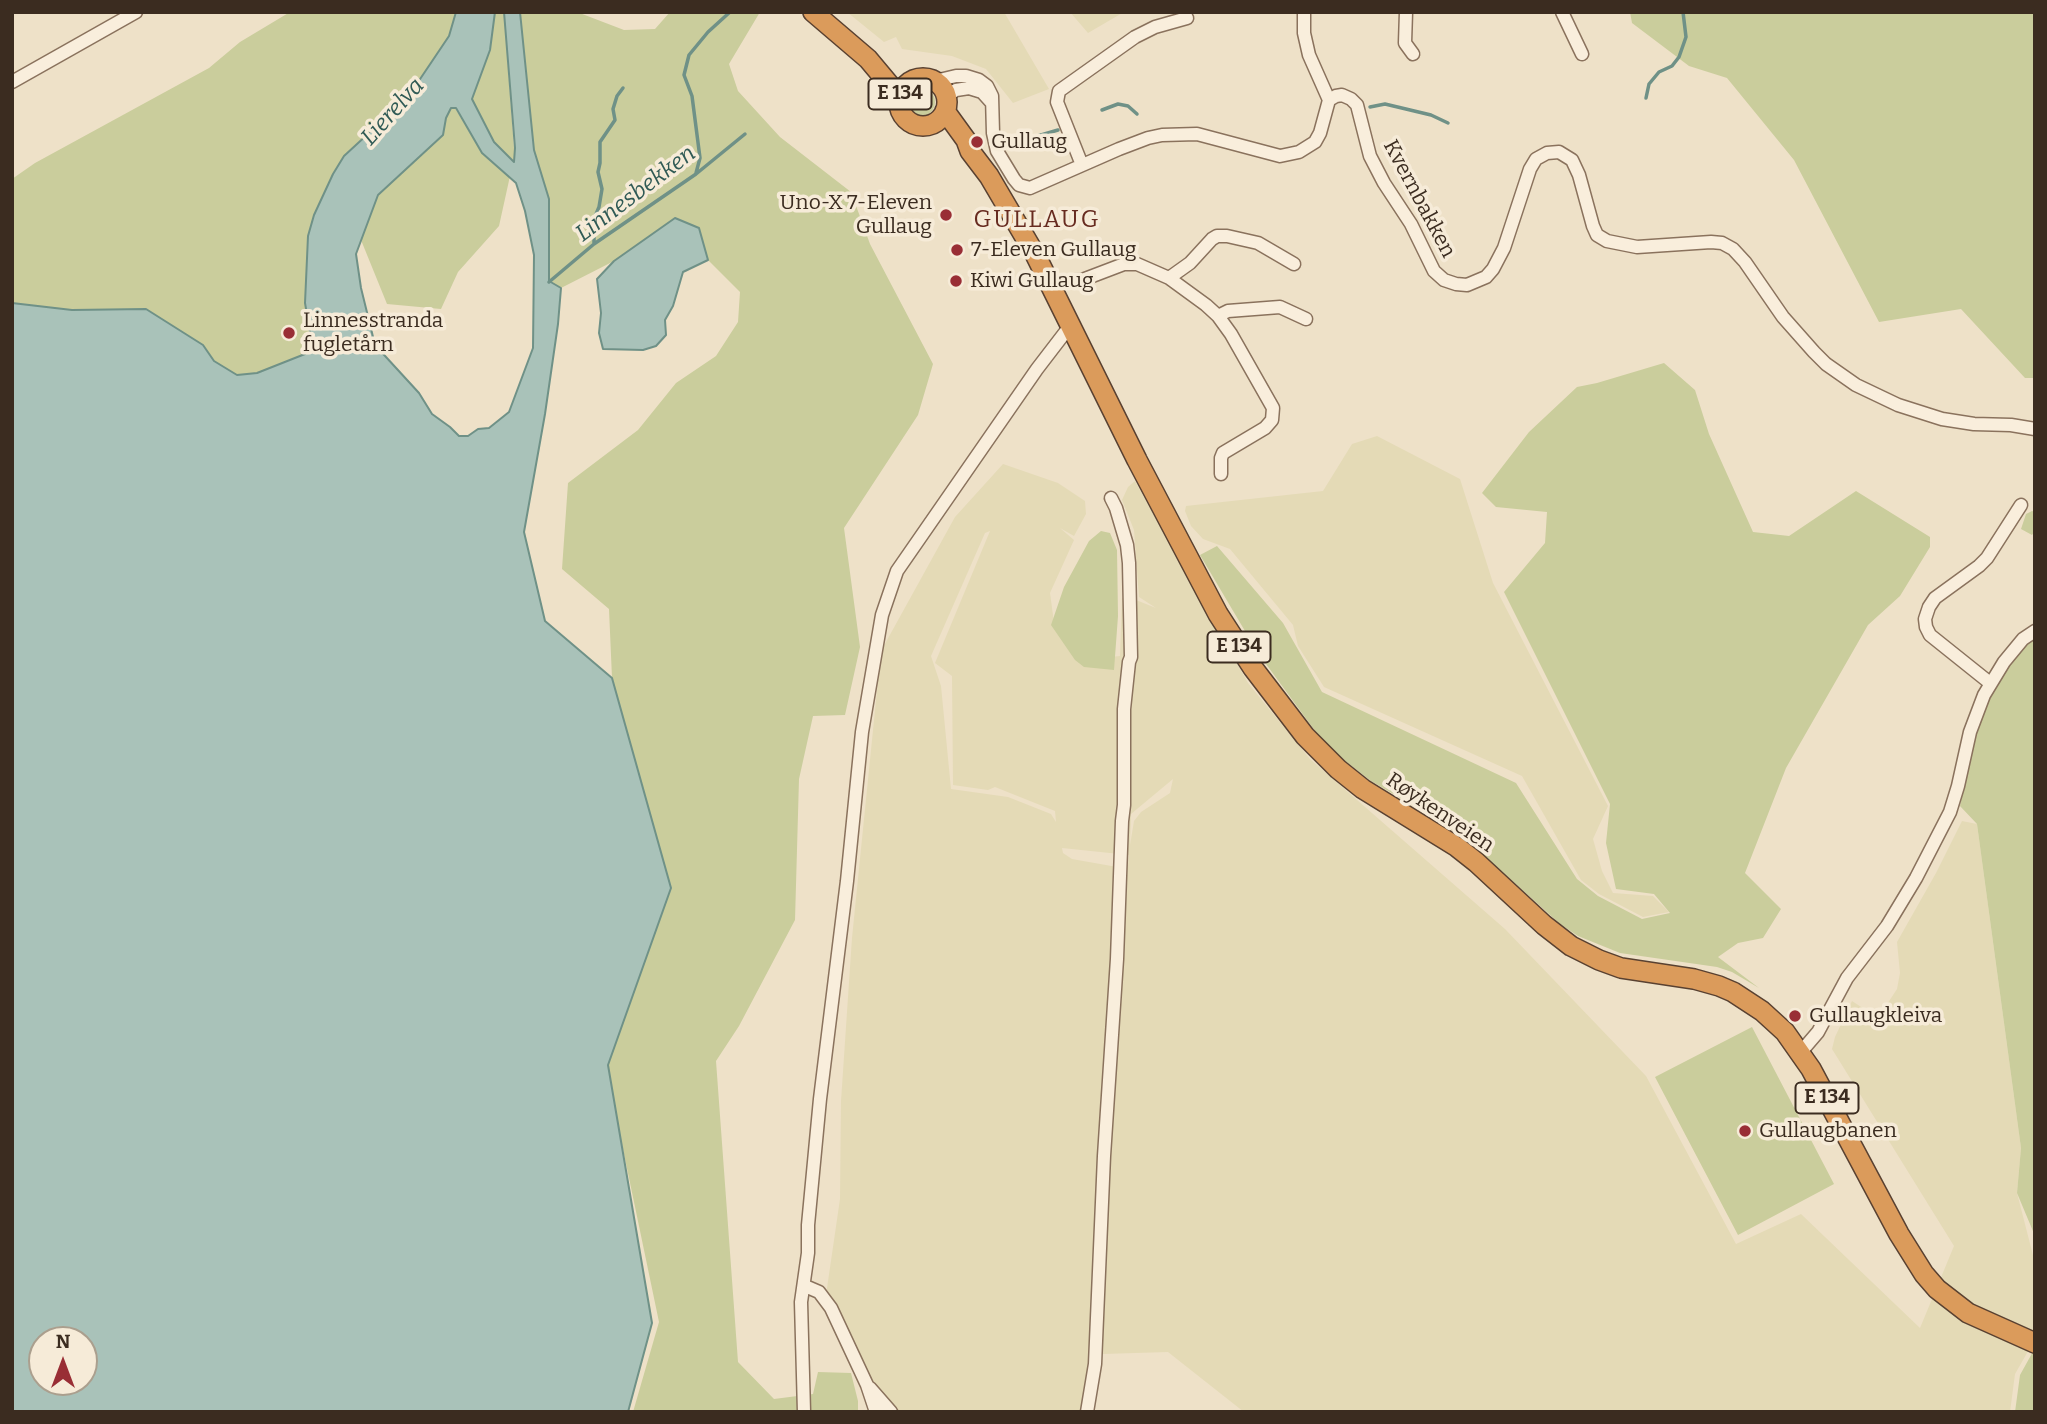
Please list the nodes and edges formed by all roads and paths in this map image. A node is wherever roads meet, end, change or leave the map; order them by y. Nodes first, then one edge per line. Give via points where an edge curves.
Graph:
1 (136, 12) edge
2 (813, 12) edge
3 (1304, 12) edge
4 (1406, 12) edge
5 (1562, 12) edge
6 (1187, 19) dead end
7 (1413, 54) dead end
8 (1582, 54) dead end
9 (868, 60) junction
10 (913, 80) junction
11 (12, 82) edge
12 (899, 96) junction
13 (1329, 100) junction
14 (939, 103) junction
15 (992, 104) junction
16 (1082, 165) junction
17 (1294, 264) dead end
18 (1169, 278) junction
19 (1068, 281) dead end
20 (1218, 316) junction
21 (1306, 318) dead end
22 (1070, 326) junction
23 (2035, 429) edge
24 (1221, 474) dead end
25 (1111, 498) dead end
26 (2021, 505) dead end
27 (2035, 631) edge
28 (1990, 683) junction
29 (1800, 1053) junction
30 (804, 1286) junction
31 (2035, 1343) edge
32 (867, 1385) junction
33 (804, 1412) edge
34 (876, 1412) edge
35 (891, 1412) edge
36 (1087, 1412) edge

1 - 11 street
2 - 9 highway, E 134
3 - 13 street via 1309,55
4 - 7 street via 1405,43
5 - 8 street
6 - 16 street via 1135,37 1059,91 1057,102
9 - 10 highway, E 134
9 - 12 highway, E 134
10 - 12 highway, E 134
10 - 14 highway, E 134 via 924,78
12 - 14 highway, E 134 via 899,109 919,126
13 - 16 street via 1315,142 1299,152 1280,156 1197,134 1173,134 1139,141
13 - 23 street, Kvernbakken via 1342,95 1357,105 1370,156 1434,271 1444,279 1467,285 1486,277 1504,247 1530,169 1536,159 1559,152 1572,160 1592,226 1606,241 1637,247 1722,243 1745,261 1783,317 1814,352 1856,385 1942,419
14 - 15 street via 963,88 976,89
14 - 15 street via 956,76 983,83 991,91
14 - 22 highway, Røykenveien / E 134 via 1016,219
15 - 16 street via 997,151 1019,185 1034,187
17 - 18 street via 1258,243 1217,236
18 - 19 street via 1138,264 1124,264
18 - 20 street
20 - 21 street via 1228,311 1280,307
20 - 24 street via 1273,408 1272,420 1265,428 1223,453
22 - 29 highway, Røykenveien / E 134 via 1218,614 1273,695 1322,755 1363,789 1457,847 1572,946 1621,968 1694,979 1733,992 1769,1016
22 - 30 street via 898,571 882,615 862,732 820,1099
25 - 36 street via 1129,563 1131,657 1124,709 1124,805 1095,1364
26 - 28 street via 1987,558 1935,598 1925,619 1930,635
27 - 28 street via 2023,639
28 - 29 street via 1936,841 1887,926 1847,978 1818,1032
29 - 31 highway, Røykenveien / E 134 via 1924,1274 1968,1313
30 - 32 street via 819,1292 831,1308
30 - 33 street
32 - 34 street
32 - 35 street

